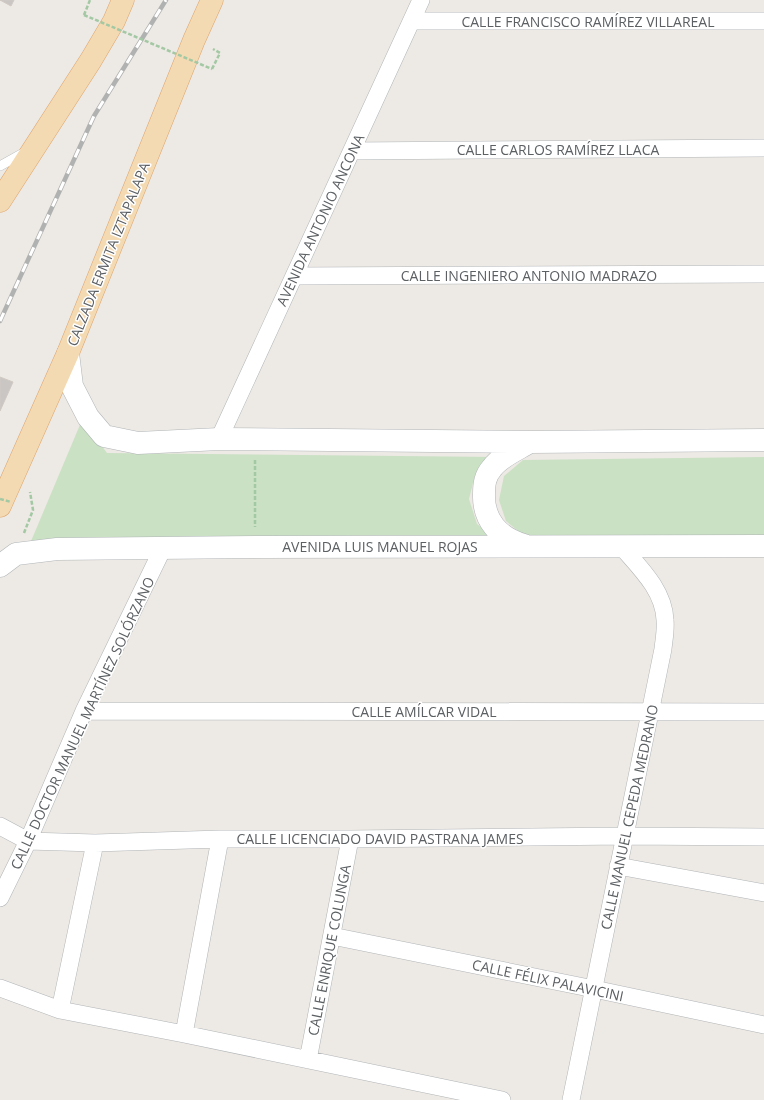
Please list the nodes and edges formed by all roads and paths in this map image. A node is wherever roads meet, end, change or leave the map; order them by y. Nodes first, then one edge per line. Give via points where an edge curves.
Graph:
1 (90, 0) edge
2 (123, 0) edge
3 (212, 0) edge
4 (421, 0) edge
5 (412, 21) junction
6 (764, 21) edge
7 (220, 53) dead end
8 (35, 146) junction
9 (764, 148) edge
10 (352, 151) junction
11 (0, 166) edge
12 (0, 201) edge
13 (764, 274) edge
14 (294, 276) junction
15 (68, 352) junction
16 (219, 439) junction
17 (254, 440) junction
18 (764, 440) edge
19 (530, 442) junction
20 (0, 500) edge
21 (6, 504) edge
22 (535, 546) junction
23 (621, 546) junction
24 (764, 546) edge
25 (255, 547) junction
26 (163, 548) junction
27 (0, 566) edge
28 (84, 711) junction
29 (651, 711) junction
30 (764, 712) edge
31 (0, 826) edge
32 (625, 836) junction
33 (764, 837) edge
34 (220, 839) junction
35 (350, 839) junction
36 (28, 841) junction
37 (95, 843) junction
38 (618, 866) junction
39 (764, 893) edge
40 (0, 898) edge
41 (332, 936) junction
42 (0, 988) edge
43 (594, 989) junction
44 (60, 1010) junction
45 (764, 1025) edge
46 (184, 1034) junction
47 (308, 1060) junction
48 (502, 1100) edge
49 (571, 1100) edge

1 - 7 path, bridge via 84,15 212,69
2 - 8 main road via 91,60
3 - 15 main road, CALZADA ERMITA IZTAPALAPA
4 - 5 street, AVENIDA ANTONIO ANCONA
5 - 6 street, CALLE FRANCISCO RAMÍREZ VILLAREAL
5 - 10 street, AVENIDA ANTONIO ANCONA
8 - 11 lane
8 - 12 main road
9 - 10 street, CALLE CARLOS RAMÍREZ LLACA
10 - 14 street, AVENIDA ANTONIO ANCONA
13 - 14 street, CALLE INGENIERO ANTONIO MADRAZO
14 - 16 street, AVENIDA ANTONIO ANCONA
15 - 16 street via 72,386 88,416 104,436 138,443
15 - 21 main road, CALZADA ERMITA IZTAPALAPA
16 - 17 street
17 - 19 street
17 - 25 path
18 - 19 street
19 - 22 street via 499,460 491,469 485,477 484,500 485,511 496,529 511,541
20 - 21 path, bridge
22 - 23 street, AVENIDA LUIS MANUEL ROJAS
22 - 25 street, AVENIDA LUIS MANUEL ROJAS
23 - 24 street, AVENIDA LUIS MANUEL ROJAS
23 - 29 street, CALLE MANUEL CEPEDA MEDRANO via 649,579 660,598 665,619 664,649
25 - 26 street, AVENIDA LUIS MANUEL ROJAS
26 - 27 street, AVENIDA LUIS MANUEL ROJAS via 57,549 16,554
26 - 28 street, CALLE DOCTOR MANUEL MARTÍNEZ SOLÓRZANO
28 - 29 street, CALLE AMÍLCAR VIDAL
28 - 36 street, CALLE DOCTOR MANUEL MARTÍNEZ SOLÓRZANO
29 - 30 street, CALLE AMÍLCAR VIDAL
29 - 32 street, CALLE MANUEL CEPEDA MEDRANO
31 - 36 street, CALLE LICENCIADO DAVID PASTRANA JAMES
32 - 33 street, CALLE LICENCIADO DAVID PASTRANA JAMES
32 - 35 street, CALLE LICENCIADO DAVID PASTRANA JAMES
32 - 38 street, CALLE MANUEL CEPEDA MEDRANO
34 - 35 street, CALLE LICENCIADO DAVID PASTRANA JAMES
34 - 37 street, CALLE LICENCIADO DAVID PASTRANA JAMES
34 - 46 street
35 - 41 street, CALLE ENRIQUE COLUNGA
36 - 37 street, CALLE LICENCIADO DAVID PASTRANA JAMES
36 - 40 street, CALLE DOCTOR MANUEL MARTÍNEZ SOLÓRZANO
37 - 44 street
38 - 39 street
38 - 43 street, CALLE MANUEL CEPEDA MEDRANO
41 - 43 street, CALLE FÉLIX PALAVICINI
41 - 47 street, CALLE ENRIQUE COLUNGA
42 - 44 street
43 - 45 street, CALLE FÉLIX PALAVICINI
43 - 49 street, CALLE MANUEL CEPEDA MEDRANO
44 - 46 street
46 - 47 street
47 - 48 street

